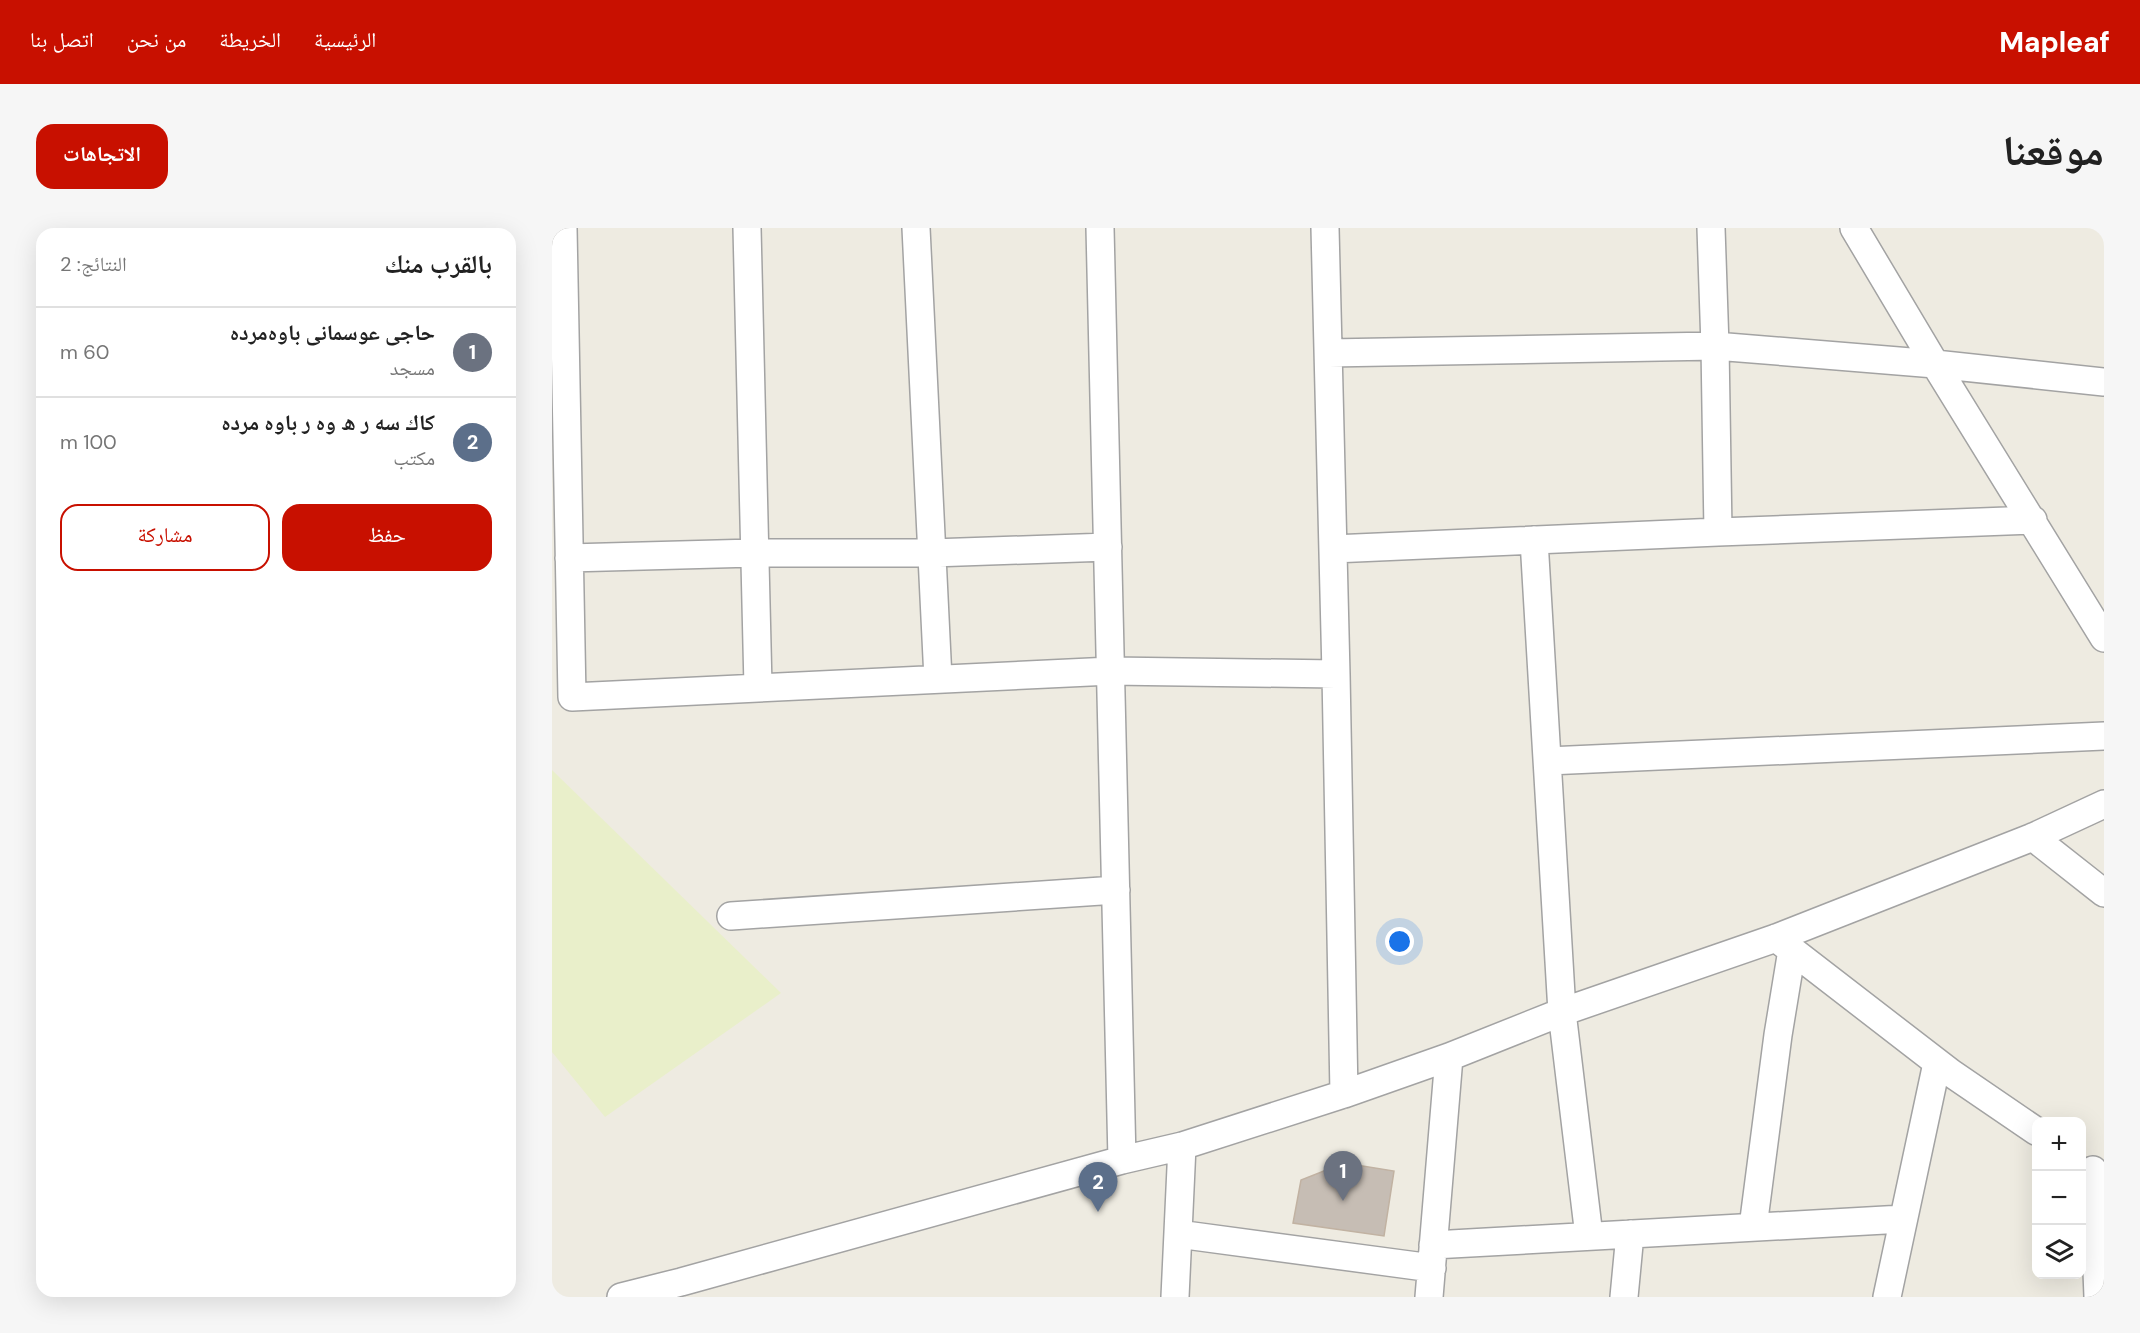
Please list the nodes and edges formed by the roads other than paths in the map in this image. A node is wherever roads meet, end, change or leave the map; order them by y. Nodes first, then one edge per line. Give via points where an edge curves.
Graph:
1 (563, 228) edge
2 (747, 228) edge
3 (916, 228) edge
4 (1100, 228) edge
5 (1325, 228) edge
6 (1711, 228) edge
7 (1854, 228) edge
8 (1715, 346) junction
9 (558, 351) edge
10 (1329, 352) junction
11 (1935, 364) junction
12 (2104, 382) edge
13 (2033, 520) junction
14 (1718, 532) junction
15 (1534, 540) junction
16 (1108, 547) junction
17 (1333, 549) junction
18 (754, 553) junction
19 (932, 553) junction
20 (569, 558) junction
21 (2104, 638) edge
22 (1110, 671) junction
23 (1336, 674) junction
24 (938, 679) junction
25 (758, 687) junction
26 (2104, 736) edge
27 (1548, 761) junction
28 (2104, 804) edge
29 (2033, 837) junction
30 (1116, 890) junction
31 (2104, 893) edge
32 (731, 916) dead end
33 (1784, 944) junction
34 (1562, 1011) junction
35 (1449, 1057) junction
36 (1937, 1063) junction
37 (1344, 1094) junction
38 (2032, 1128) edge
39 (1182, 1146) junction
40 (1122, 1160) junction
41 (2093, 1170) edge
42 (1903, 1219) junction
43 (1753, 1227) junction
44 (1178, 1234) junction
45 (1630, 1234) junction
46 (1589, 1236) junction
47 (1432, 1256) junction
48 (691, 1290) edge
49 (621, 1297) edge
50 (1175, 1297) edge
51 (1430, 1297) edge
52 (1624, 1297) edge
53 (1887, 1297) edge
54 (2098, 1297) edge

1 - 9 street
2 - 18 street
3 - 19 street
4 - 16 street
5 - 10 street
6 - 8 street
7 - 11 street
8 - 10 street
8 - 11 street
8 - 14 street
9 - 20 street
10 - 17 street
11 - 12 street
11 - 13 street
13 - 14 street
13 - 21 street
14 - 15 street
15 - 17 street
15 - 27 street
16 - 19 street
16 - 22 street
17 - 23 street
18 - 19 street
18 - 20 street
18 - 25 street
19 - 24 street
20 - 25 street via 572,697
22 - 23 street
22 - 24 street
22 - 30 street
23 - 37 street
24 - 25 street
26 - 27 street
27 - 34 street
28 - 29 street
29 - 31 street
29 - 33 street
30 - 32 street
30 - 40 street
33 - 34 street
33 - 36 street
33 - 43 street via 1778,1035
34 - 35 street
34 - 46 street
35 - 37 street
35 - 47 street
36 - 38 street
36 - 42 street
37 - 39 street
39 - 40 street
39 - 44 street
40 - 48 street
41 - 54 street
42 - 43 street
42 - 53 street
43 - 45 street
44 - 47 street
44 - 50 street
45 - 46 street
45 - 52 street
46 - 47 street
47 - 51 street
48 - 49 street

